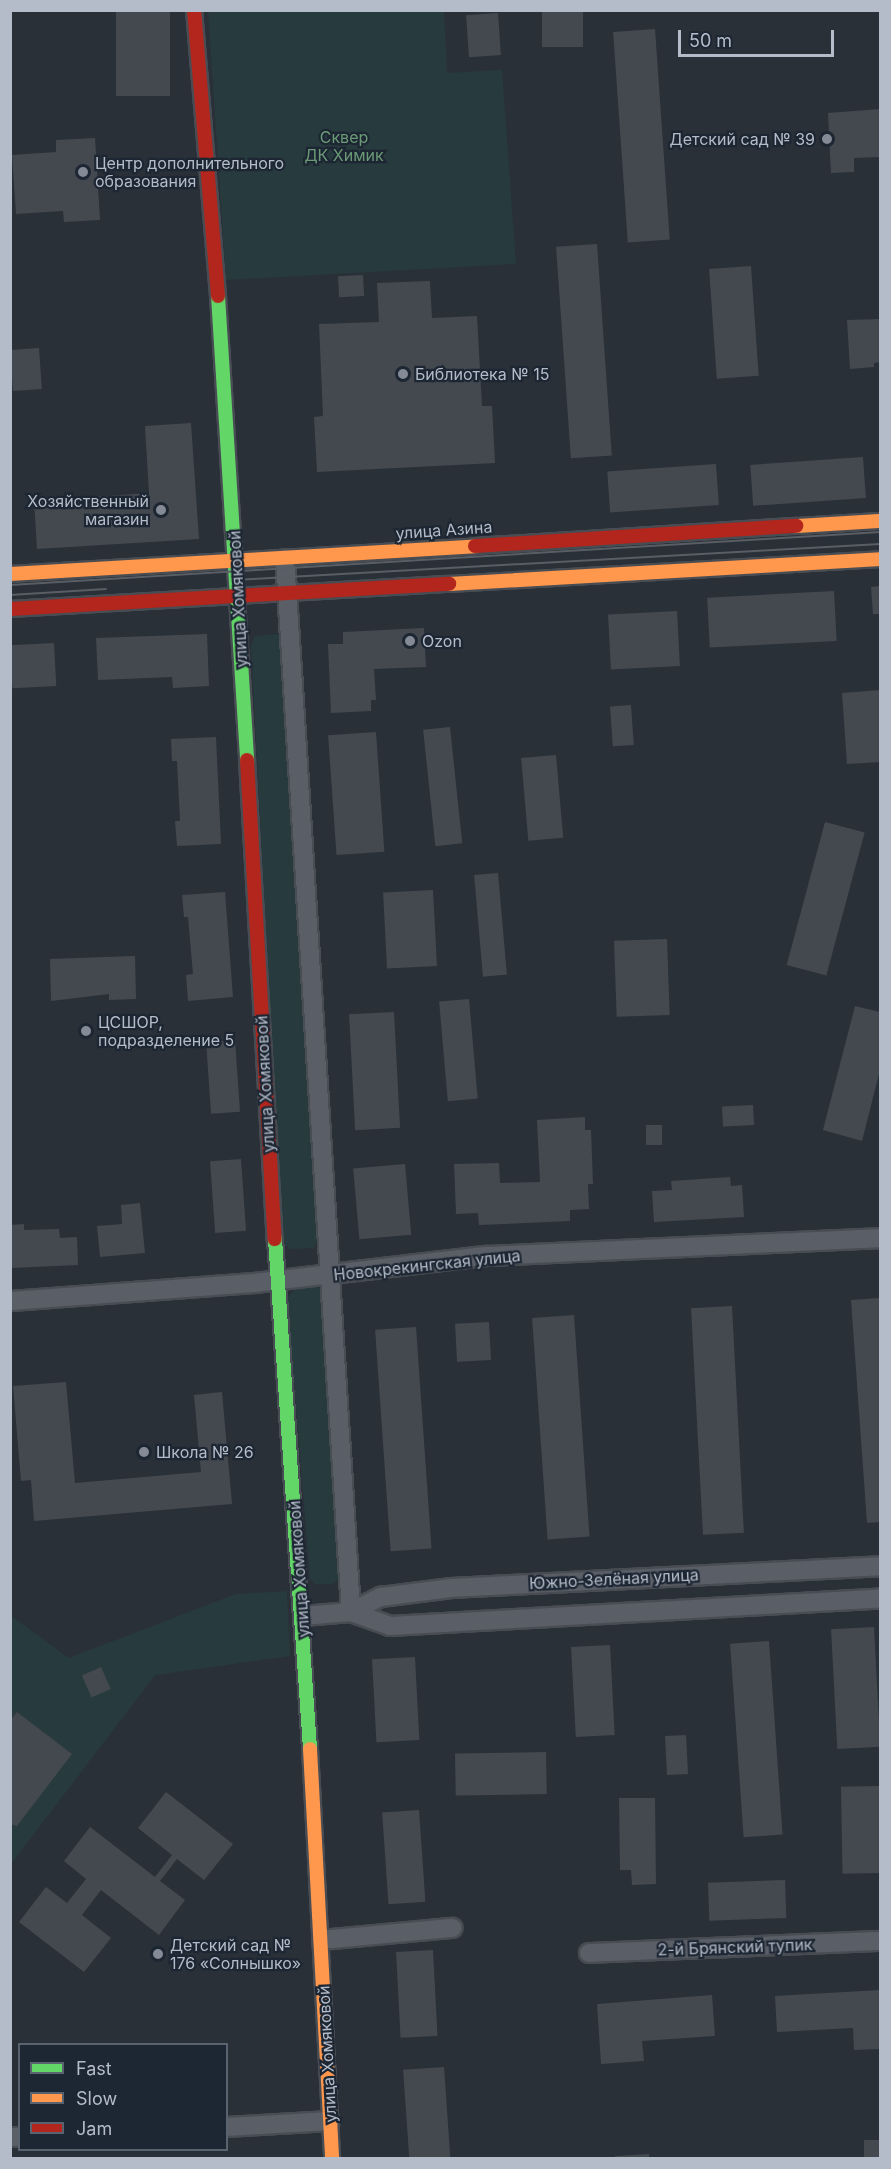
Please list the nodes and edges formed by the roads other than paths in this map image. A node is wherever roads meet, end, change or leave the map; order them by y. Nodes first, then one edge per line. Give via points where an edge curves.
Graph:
1 (194, 10) edge
2 (880, 521) edge
3 (285, 559) junction
4 (880, 559) edge
5 (236, 560) junction
6 (10, 574) edge
7 (287, 590) junction
8 (237, 594) junction
9 (10, 609) edge
10 (880, 1238) edge
11 (330, 1275) junction
12 (277, 1280) junction
13 (10, 1301) edge
14 (880, 1566) edge
15 (880, 1599) edge
16 (302, 1608) junction
17 (351, 1612) junction
18 (452, 1928) dead end
19 (322, 1940) junction
20 (880, 1941) edge
21 (589, 1953) dead end
22 (330, 2121) junction
23 (228, 2127) edge
24 (332, 2158) edge

1 - 5 street, улица Хомяковой via 215,280 222,321
2 - 3 street, улица Азина via 566,537
3 - 5 street, улица Азина
3 - 7 street
4 - 7 street
5 - 6 street, улица Азина
5 - 8 street, улица Хомяковой
7 - 8 street
7 - 11 street
8 - 9 street
8 - 12 street, улица Хомяковой
10 - 11 street, Новокрекингская улица via 486,1256
11 - 12 street, Новокрекингская улица
11 - 17 street
12 - 13 street, Новокрекингская улица
12 - 16 street, улица Хомяковой
14 - 17 street, Южно-Зелёная улица via 451,1588 381,1597
15 - 17 street, Южно-Зелёная улица via 390,1626
16 - 17 street, Южно-Зелёная улица
16 - 19 street, улица Хомяковой
18 - 19 street
19 - 22 street, улица Хомяковой
20 - 21 street, 2-й Брянский тупик
22 - 23 street
22 - 24 street, улица Хомяковой

